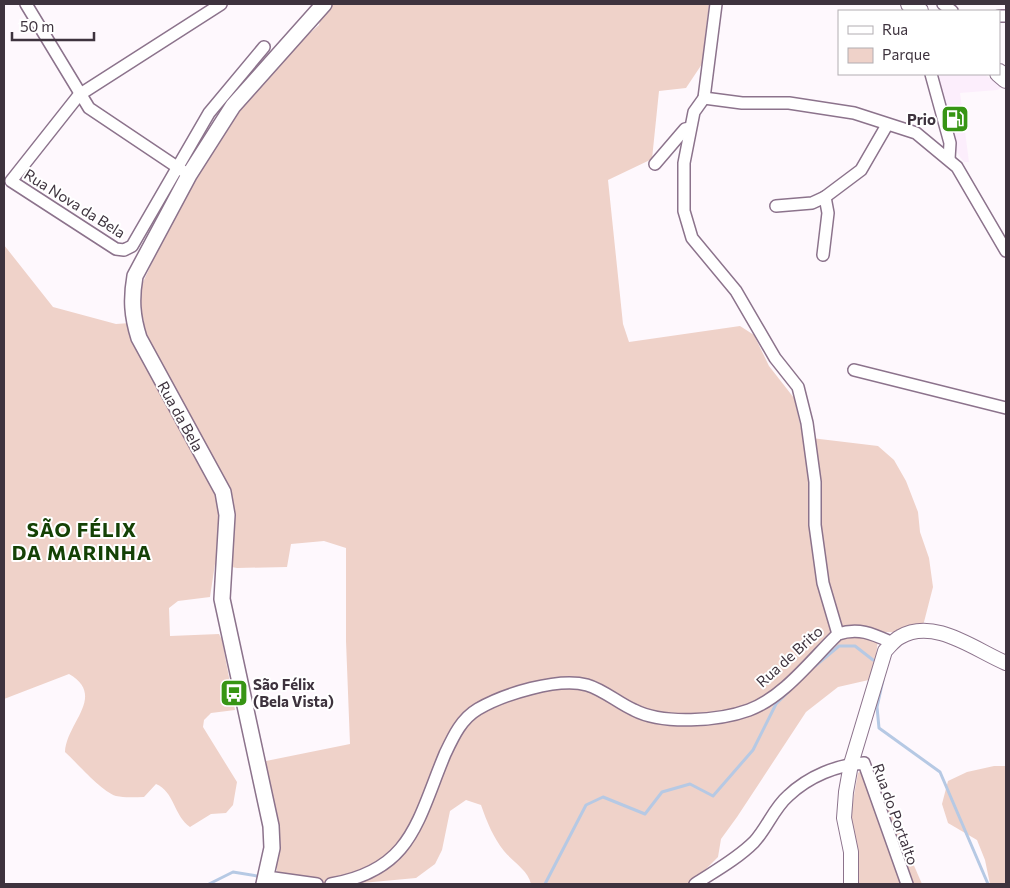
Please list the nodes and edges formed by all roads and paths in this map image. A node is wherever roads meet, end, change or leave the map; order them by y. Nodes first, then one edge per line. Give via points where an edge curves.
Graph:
1 (26, 4) edge
2 (220, 4) edge
3 (324, 4) edge
4 (716, 4) edge
5 (264, 47) dead end
6 (931, 75) edge
7 (79, 95) junction
8 (704, 98) junction
9 (887, 125) junction
10 (690, 128) junction
11 (949, 158) junction
12 (655, 164) dead end
13 (182, 171) junction
14 (825, 197) junction
15 (776, 206) dead end
16 (124, 250) joint
17 (1006, 251) edge
18 (823, 255) dead end
19 (854, 370) dead end
20 (1006, 408) edge
21 (838, 634) junction
22 (893, 643) junction
23 (1006, 663) edge
24 (851, 764) junction
25 (265, 880) edge
26 (317, 884) edge
27 (331, 884) edge
28 (694, 884) edge
29 (851, 884) edge
30 (907, 884) edge

1 - 7 street
2 - 7 street
3 - 13 main road, Rua da Bela via 233,106
4 - 8 street
5 - 13 street, Rua da Bela via 209,113
6 - 11 street via 950,143
7 - 13 street via 89,108
7 - 16 street, Rua Nova da Bela via 11,181 116,249
8 - 9 street via 789,103 854,113
8 - 10 street via 694,112
9 - 11 street via 916,134
9 - 14 street via 861,170
10 - 12 street via 685,129
10 - 21 street via 684,163 684,212 692,238 736,292 775,358 798,387 807,423 815,482 815,525 823,583
11 - 17 street
13 - 16 street, Rua da Bela via 132,246
13 - 25 main road, Rua da Bela via 134,276 132,317 139,338 222,492 227,516 222,599 272,826 272,848
14 - 15 street via 812,203
14 - 18 street via 828,213
19 - 20 street
21 - 22 street, Rua de Brito via 851,630 867,632
21 - 27 street, Rua de Brito via 778,693 750,710 727,716 678,720 653,717 588,686 571,682 502,698 477,709 455,732 408,841 393,858 372,872
22 - 23 street via 914,631 937,632
22 - 24 street via 885,650
24 - 28 street via 834,768 787,796 756,840
24 - 29 street via 844,818 851,852
24 - 30 street, Rua do Portalto via 864,763
25 - 26 street

